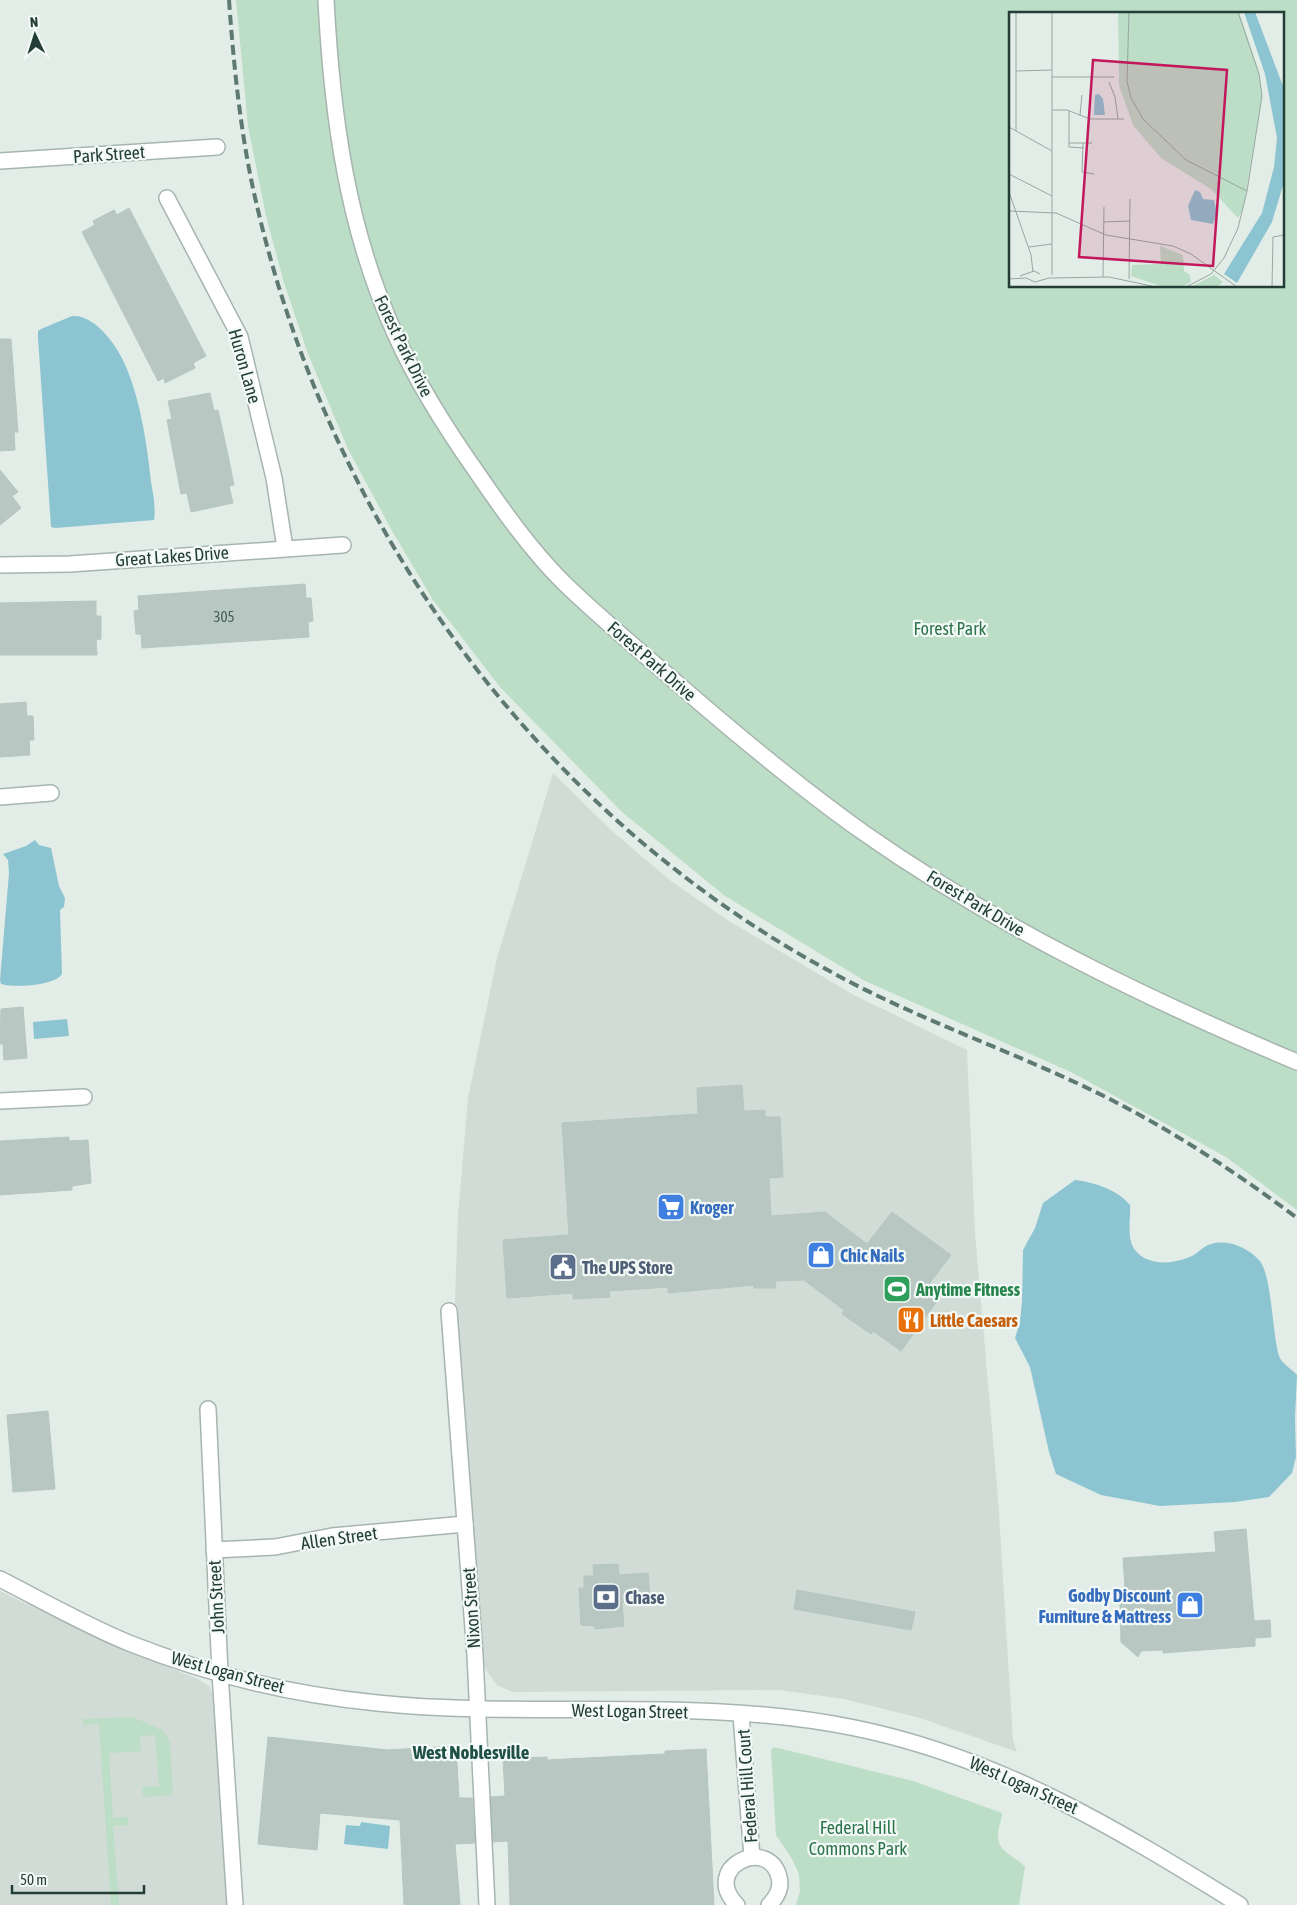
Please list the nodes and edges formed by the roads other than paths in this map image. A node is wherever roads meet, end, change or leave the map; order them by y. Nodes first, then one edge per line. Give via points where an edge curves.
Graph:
1 (326, 0) edge
2 (217, 147) dead end
3 (0, 161) edge
4 (167, 198) dead end
5 (344, 545) dead end
6 (285, 548) junction
7 (0, 564) edge
8 (51, 793) dead end
9 (0, 797) edge
10 (1297, 1062) edge
11 (84, 1097) dead end
12 (0, 1101) edge
13 (449, 1311) dead end
14 (208, 1409) dead end
15 (465, 1524) junction
16 (214, 1550) junction
17 (0, 1579) edge
18 (220, 1673) junction
19 (477, 1709) junction
20 (741, 1715) junction
21 (752, 1857) junction
22 (235, 1905) edge
23 (487, 1905) edge
24 (737, 1905) edge
25 (769, 1905) edge
26 (1240, 1905) edge

1 - 10 street, Forest Park Drive via 335,121 345,177 368,266 396,336 449,432 522,535 562,581 748,744 863,832 915,867 1019,929 1115,979 1212,1026
2 - 3 street, Park Street
4 - 6 street, Huron Lane via 240,337 274,478
5 - 6 street, Great Lakes Drive
6 - 7 street, Great Lakes Drive via 70,564
8 - 9 street
11 - 12 street
13 - 15 street, Nixon Street
14 - 16 street, John Street
15 - 16 street, Allen Street via 332,1536 275,1547
15 - 19 street, Nixon Street
16 - 18 street, John Street
17 - 18 street, West Logan Street via 127,1642
18 - 19 street, West Logan Street via 375,1703
18 - 22 street, John Street
19 - 20 street, West Logan Street
19 - 23 street, Nixon Street
20 - 21 street, Federal Hill Court
20 - 26 street, West Logan Street via 854,1728 976,1762 1073,1806
21 - 24 street, Federal Hill Court via 737,1862 727,1876 727,1892
21 - 25 street, Federal Hill Court via 768,1862 778,1875 779,1892

